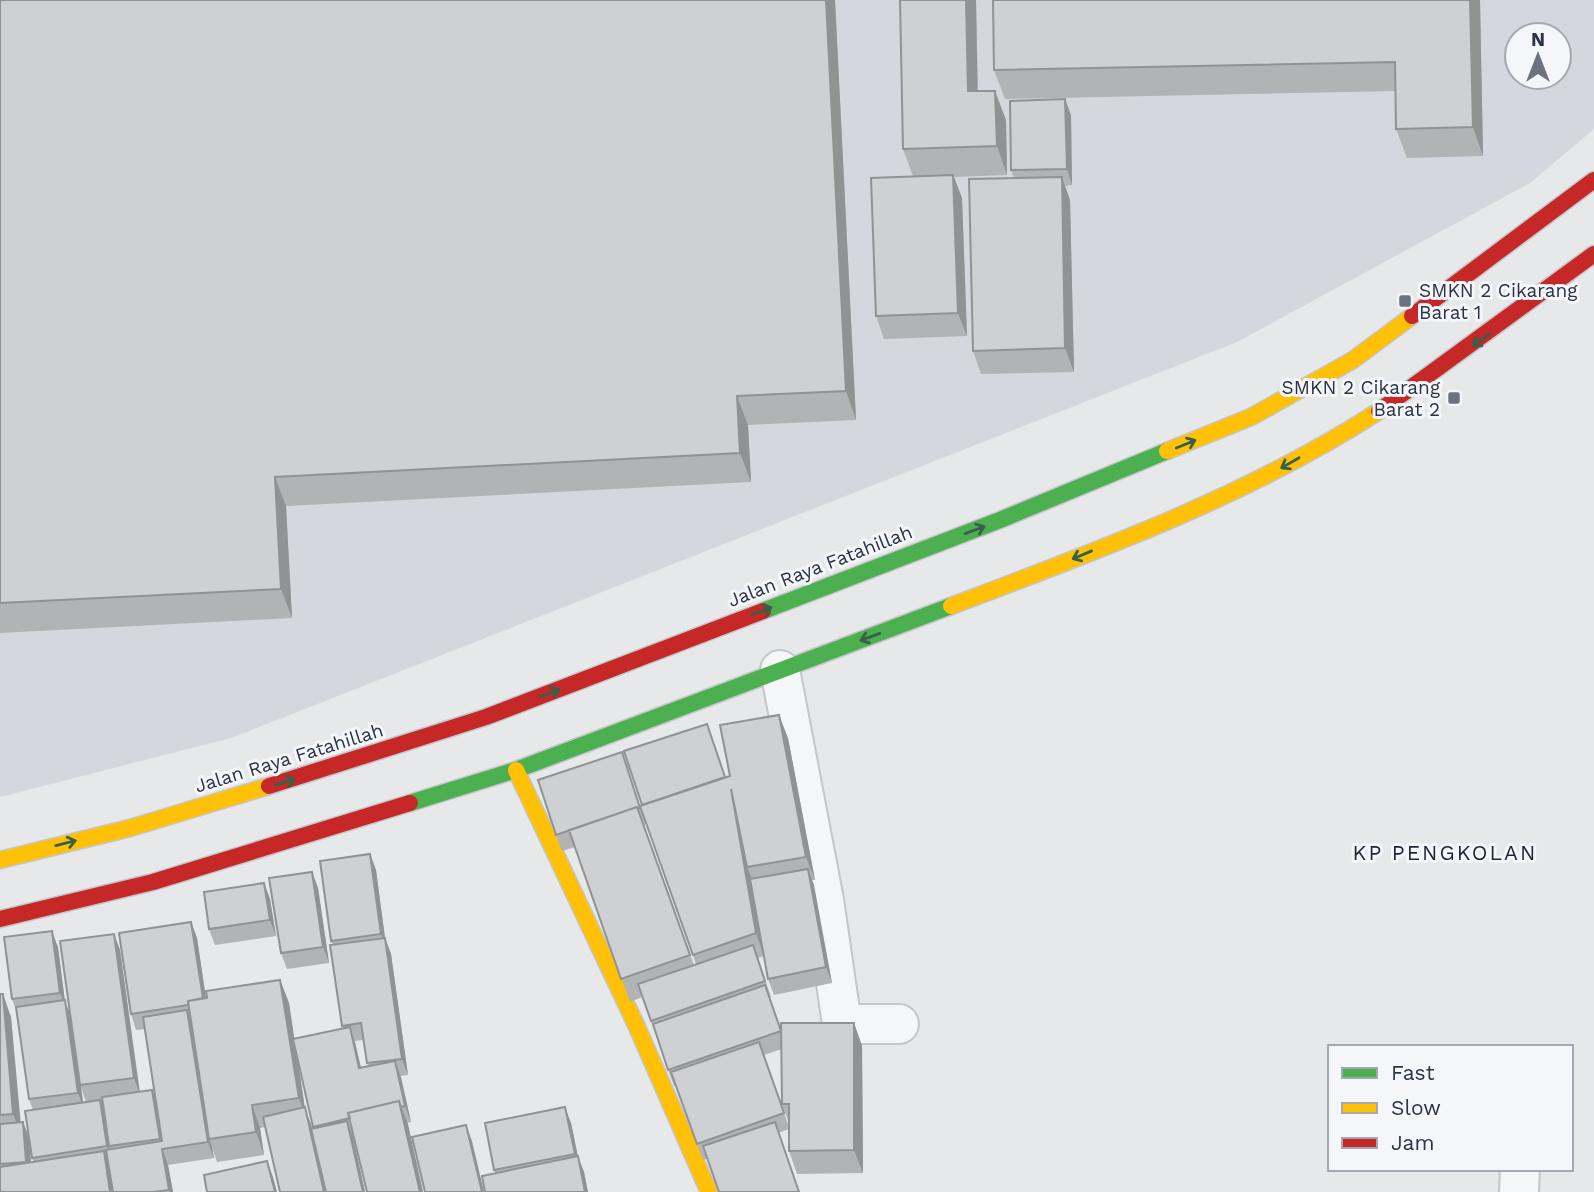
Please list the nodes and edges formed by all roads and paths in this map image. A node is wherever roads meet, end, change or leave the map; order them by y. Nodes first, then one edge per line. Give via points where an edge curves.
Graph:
1 (1594, 180) edge
2 (1594, 254) edge
3 (780, 670) junction
4 (516, 770) junction
5 (0, 860) edge
6 (0, 919) edge
7 (899, 1024) dead end
8 (1520, 1171) edge
9 (709, 1192) edge
10 (1519, 1192) edge

5 -> 1 main road, Jalan Raya Fatahillah via 130,828 486,717 1000,520 1251,417 1353,360
2 -> 3 main road via 1377,413 1264,478 1044,571
3 - 4 main road
3 - 7 street via 824,900 842,1024
4 - 6 main road via 153,882
4 - 9 main road
8 - 10 street

